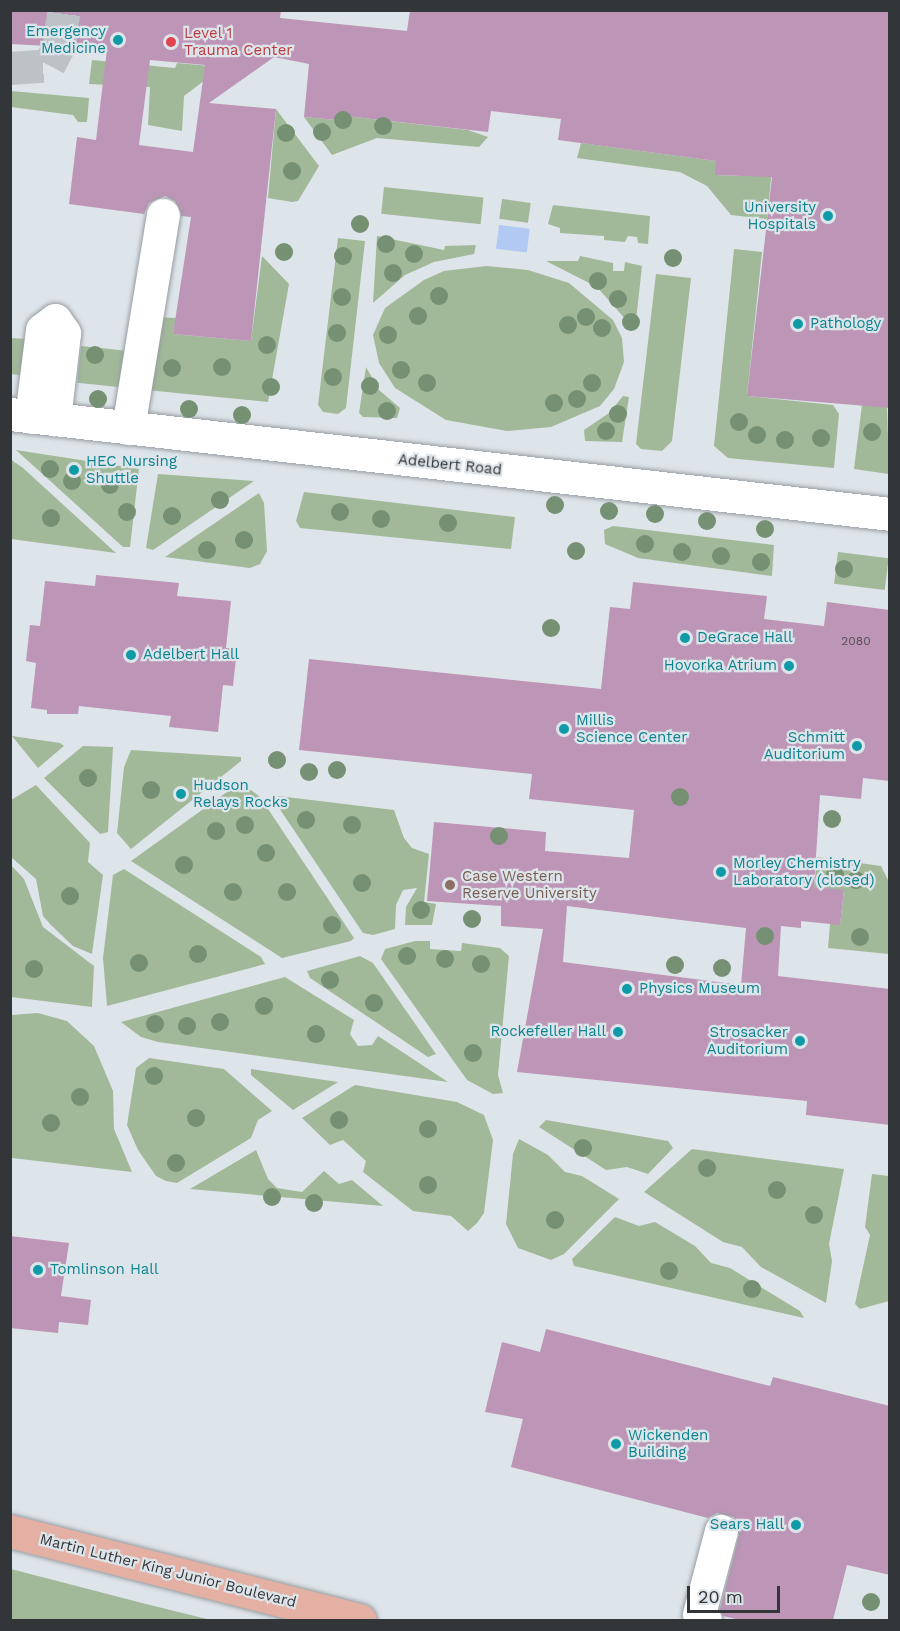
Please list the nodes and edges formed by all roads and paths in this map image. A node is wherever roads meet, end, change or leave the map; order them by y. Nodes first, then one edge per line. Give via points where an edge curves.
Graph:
1 (163, 215) dead end
2 (32, 417) edge
3 (128, 429) junction
4 (890, 514) edge
5 (10, 1531) edge
6 (720, 1531) dead end
7 (360, 1620) edge
8 (705, 1620) edge

1 - 3 street
2 - 3 street, Adelbert Road
3 - 4 street, Adelbert Road
5 - 7 main road, Martin Luther King Junior Boulevard
6 - 8 street via 699,1614

